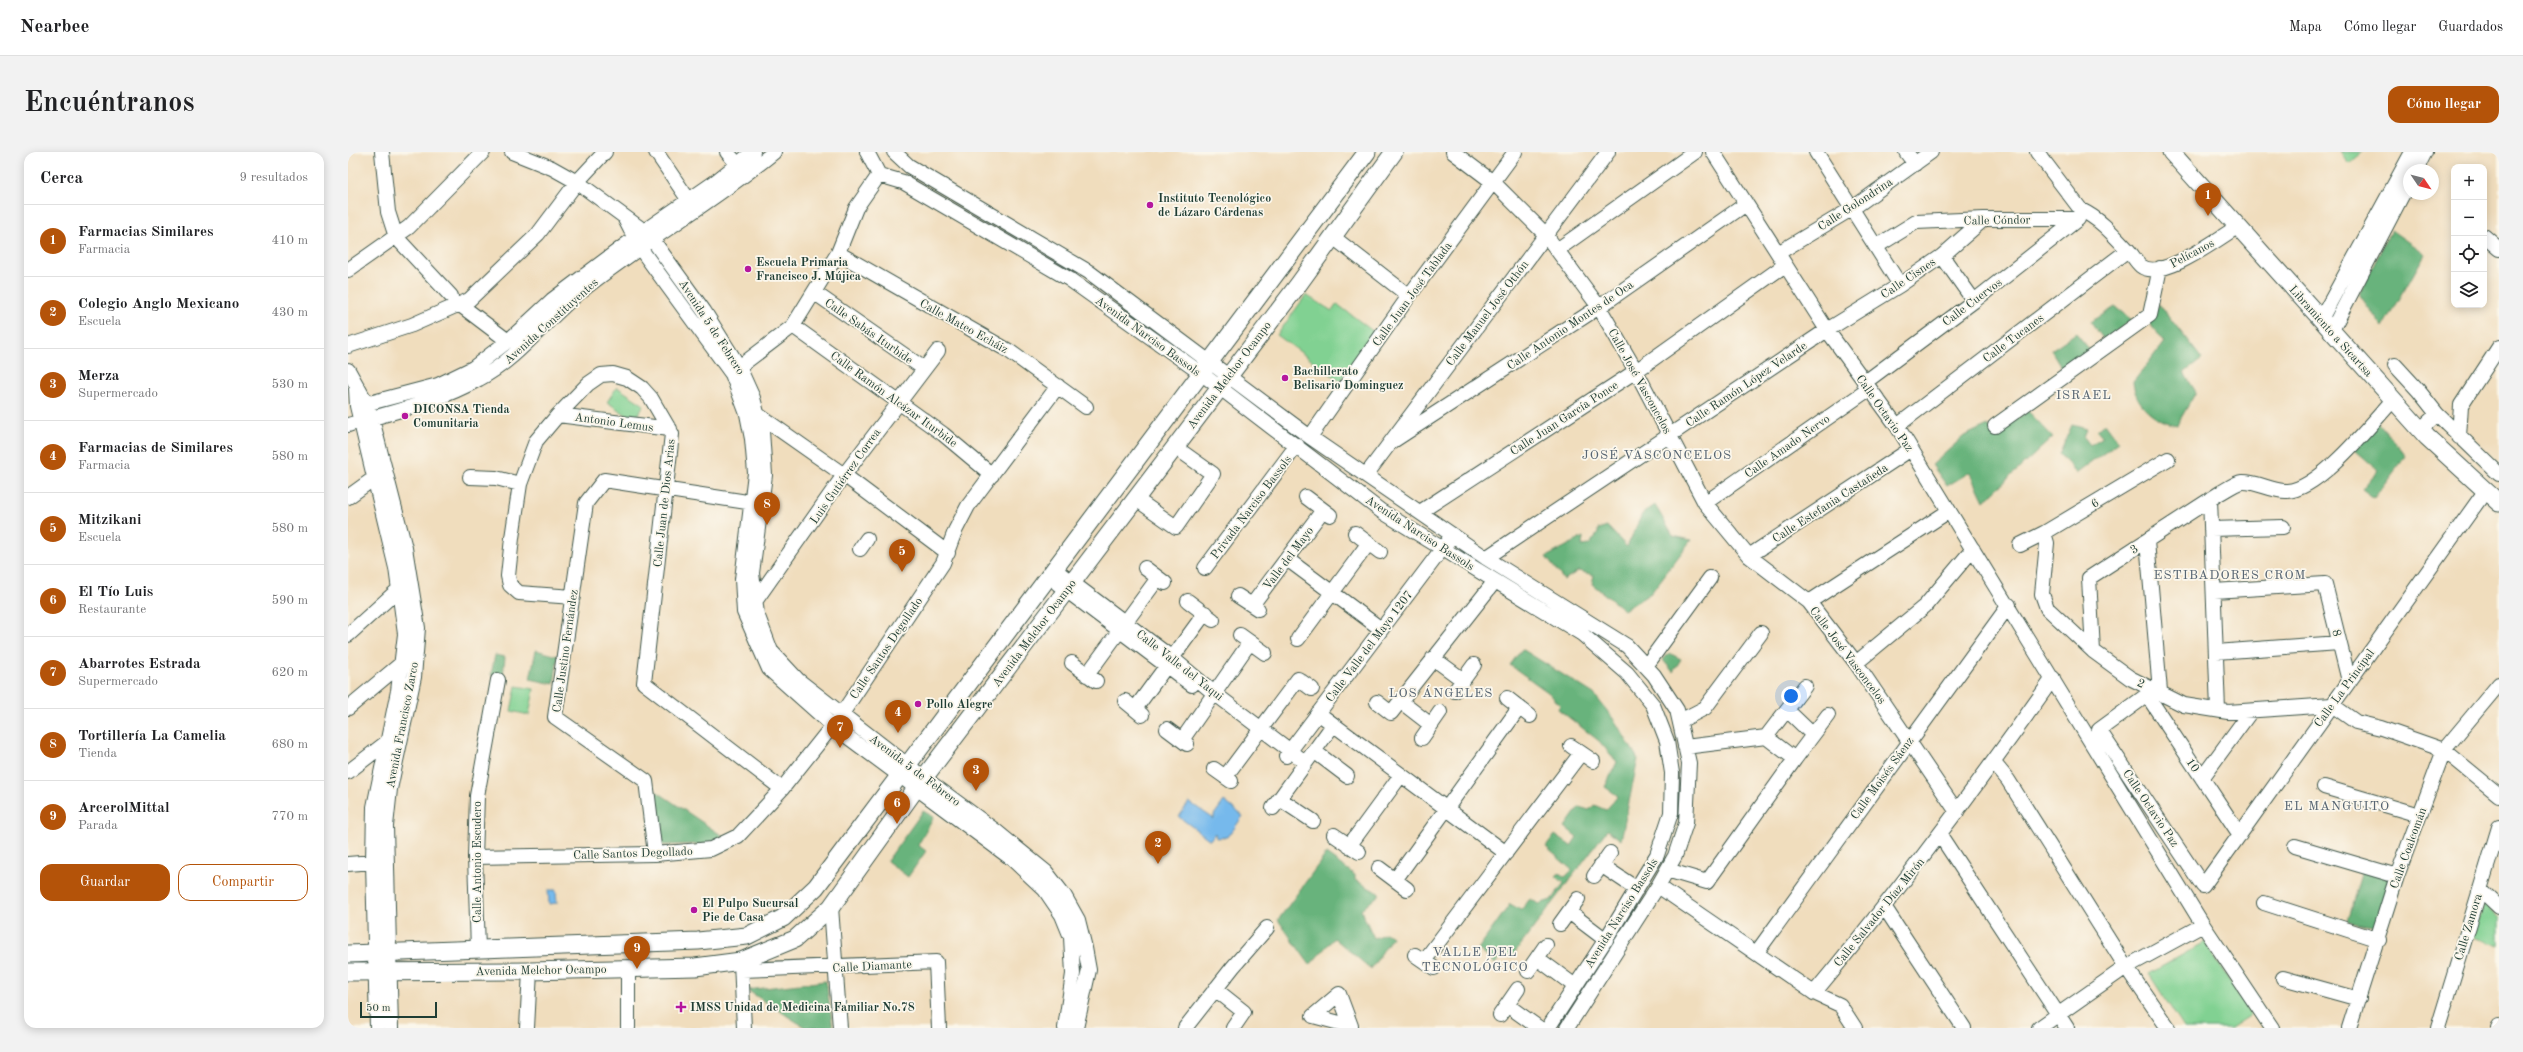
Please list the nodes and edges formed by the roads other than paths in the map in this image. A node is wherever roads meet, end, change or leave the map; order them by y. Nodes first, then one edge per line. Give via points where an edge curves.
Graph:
1 (382, 152) edge
2 (484, 152) edge
3 (512, 152) edge
4 (656, 152) edge
5 (726, 152) edge
6 (753, 152) edge
7 (774, 152) edge
8 (867, 152) edge
9 (894, 152) edge
10 (1368, 152) edge
11 (1453, 152) edge
12 (1515, 152) edge
13 (1608, 152) edge
14 (1695, 152) edge
15 (1713, 152) edge
16 (1816, 152) edge
17 (1906, 152) edge
18 (1931, 152) edge
19 (2037, 152) edge
20 (2171, 152) edge
21 (2412, 152) edge
22 (2425, 152) edge
23 (601, 155) edge
24 (1389, 158) edge
25 (1915, 164) junction
26 (2419, 164) edge
27 (738, 165) junction
28 (879, 175) junction
29 (936, 181) junction
30 (578, 182) junction
31 (1494, 183) junction
32 (2403, 192) edge
33 (927, 197) junction
34 (688, 199) junction
35 (1746, 204) junction
36 (1852, 208) junction
37 (2080, 214) junction
38 (1984, 219) junction
39 (2237, 227) junction
40 (1545, 234) junction
41 (396, 237) junction
42 (1333, 237) junction
43 (642, 239) junction
44 (2487, 239) edge
45 (1877, 246) junction
46 (2499, 249) edge
47 (1557, 250) junction
48 (2128, 250) junction
49 (838, 253) junction
50 (1942, 256) junction
51 (1782, 259) junction
52 (2160, 268) junction
53 (348, 270) edge
54 (1900, 285) junction
55 (815, 293) junction
56 (1409, 296) junction
57 (455, 300) junction
58 (1974, 301) junction
59 (1599, 307) junction
60 (2326, 325) junction
61 (793, 326) junction
62 (1827, 330) junction
63 (508, 341) junction
64 (348, 346) edge
65 (2499, 347) edge
66 (938, 351) dead end
67 (2395, 365) dead end
68 (739, 367) junction
69 (924, 368) junction
70 (1205, 368) junction
71 (348, 370) edge
72 (1636, 371) junction
73 (1223, 382) junction
74 (1058, 386) junction
75 (1867, 386) junction
76 (408, 394) junction
77 (2393, 400) junction
78 (898, 402) junction
79 (357, 406) edge
80 (411, 407) junction
81 (1086, 408) dead end
82 (757, 414) junction
83 (2437, 414) junction
84 (558, 415) junction
85 (360, 422) edge
86 (1897, 426) junction
87 (1995, 426) dead end
88 (670, 429) junction
89 (2420, 430) junction
90 (1670, 436) junction
91 (1310, 437) junction
92 (2459, 437) junction
93 (1390, 443) junction
94 (1297, 446) junction
95 (1175, 447) junction
96 (1911, 450) junction
97 (2168, 459) dead end
98 (2497, 466) edge
99 (844, 475) junction
100 (992, 475) junction
101 (1366, 475) junction
102 (470, 477) dead end
103 (374, 479) junction
104 (520, 484) junction
105 (2486, 490) junction
106 (666, 491) junction
107 (348, 497) edge
108 (1306, 497) dead end
109 (1136, 499) junction
110 (2210, 499) junction
111 (1705, 503) junction
112 (2499, 503) edge
113 (757, 504) junction
114 (1949, 511) junction
115 (1420, 512) junction
116 (2283, 527) dead end
117 (2212, 529) junction
118 (1355, 533) dead end
119 (2044, 534) junction
120 (1452, 535) junction
121 (2147, 541) junction
122 (1368, 544) junction
123 (2020, 545) dead end
124 (1442, 549) junction
125 (1974, 549) junction
126 (1380, 552) dead end
127 (948, 553) junction
128 (1749, 556) junction
129 (1486, 558) junction
130 (1287, 559) junction
131 (1145, 568) dead end
132 (1205, 568) dead end
133 (1052, 573) junction
134 (1710, 578) dead end
135 (1495, 581) junction
136 (1069, 586) junction
137 (399, 590) junction
138 (2214, 591) junction
139 (1332, 592) junction
140 (1543, 593) junction
141 (1238, 596) dead end
142 (573, 597) junction
143 (1188, 601) dead end
144 (1809, 602) junction
145 (754, 603) junction
146 (1535, 605) junction
147 (2009, 605) junction
148 (1122, 627) junction
149 (1381, 629) junction
150 (1761, 632) dead end
151 (348, 635) edge
152 (1299, 639) dead end
153 (2339, 643) junction
154 (2093, 651) junction
155 (2216, 652) junction
156 (1265, 653) dead end
157 (1433, 658) junction
158 (1169, 662) junction
159 (402, 663) junction
160 (1072, 663) dead end
161 (1856, 663) junction
162 (1474, 664) dead end
163 (1646, 666) junction
164 (2053, 678) junction
165 (498, 680) dead end
166 (2349, 682) junction
167 (2499, 684) edge
168 (1806, 686) dead end
169 (1312, 689) dead end
170 (2153, 693) junction
171 (1212, 696) junction
172 (1507, 698) dead end
173 (1400, 700) junction
174 (1377, 702) dead end
175 (2332, 705) junction
176 (348, 708) edge
177 (1134, 708) dead end
178 (1519, 708) junction
179 (1787, 710) junction
180 (2218, 710) junction
181 (2250, 711) junction
182 (1440, 712) dead end
183 (1318, 713) junction
184 (1828, 715) dead end
185 (1530, 716) dead end
186 (837, 720) junction
187 (1680, 721) junction
188 (1333, 725) junction
189 (1431, 725) junction
190 (1167, 729) dead end
191 (1258, 730) junction
192 (1813, 735) junction
193 (1766, 737) junction
194 (1422, 738) dead end
195 (1910, 740) junction
196 (386, 742) junction
197 (1686, 747) junction
198 (2444, 750) junction
199 (1288, 753) junction
200 (1582, 753) dead end
201 (1795, 759) junction
202 (1307, 761) junction
203 (1994, 763) junction
204 (905, 771) junction
205 (348, 772) edge
206 (1401, 775) junction
207 (1224, 776) dead end
208 (1347, 776) dead end
209 (2202, 778) junction
210 (920, 782) junction
211 (2324, 787) dead end
212 (782, 789) junction
213 (2499, 795) edge
214 (1445, 808) junction
215 (1957, 812) junction
216 (2419, 815) junction
217 (1313, 821) dead end
218 (2499, 827) edge
219 (2240, 834) junction
220 (1940, 835) junction
221 (1334, 836) dead end
222 (2295, 846) dead end
223 (1506, 853) junction
224 (1610, 853) dead end
225 (655, 854) junction
226 (475, 857) junction
227 (373, 862) junction
228 (348, 864) edge
229 (1379, 868) dead end
230 (1667, 870) junction
231 (2397, 876) junction
232 (1395, 880) junction
233 (1658, 886) junction
234 (2203, 886) joint
235 (1407, 889) dead end
236 (1636, 889) junction
237 (2480, 889) junction
238 (1578, 899) dead end
239 (2264, 903) dead end
240 (831, 907) junction
241 (2499, 907) edge
242 (1885, 908) junction
243 (1569, 912) junction
244 (1560, 924) dead end
245 (2203, 925) junction
246 (1267, 928) dead end
247 (1606, 940) junction
248 (2378, 940) junction
249 (1546, 945) dead end
250 (478, 950) junction
251 (1757, 952) junction
252 (381, 953) junction
253 (348, 954) edge
254 (1537, 958) junction
255 (1424, 961) dead end
256 (742, 966) junction
257 (2126, 967) junction
258 (836, 968) junction
259 (628, 969) junction
260 (382, 970) junction
261 (530, 971) junction
262 (1528, 971) dead end
263 (348, 972) edge
264 (2283, 978) dead end
265 (1575, 986) junction
266 (1215, 989) junction
267 (1518, 989) dead end
268 (1814, 993) junction
269 (2359, 999) junction
270 (2058, 1014) junction
271 (1851, 1026) edge
272 (377, 1028) edge
273 (391, 1028) edge
274 (527, 1028) edge
275 (628, 1028) edge
276 (744, 1028) edge
277 (840, 1028) edge
278 (939, 1028) edge
279 (1065, 1028) edge
280 (1076, 1028) edge
281 (1185, 1028) edge
282 (1233, 1028) edge
283 (1539, 1028) edge
284 (1548, 1028) edge
285 (1567, 1028) edge
286 (1964, 1028) edge
287 (2039, 1028) edge
288 (2067, 1028) edge
289 (2168, 1028) edge
290 (2272, 1028) edge
291 (2349, 1028) edge
292 (2438, 1028) edge

1 - 41 street via 388,212
2 - 41 street
3 - 30 street, Avenida 5 de Febrero
4 - 34 street
5 - 27 street
6 - 27 street, Avenida Constituyentes
7 - 43 street, Avenida Constituyentes via 737,182
8 - 28 street
9 - 29 street, Avenida Narciso Bassols via 909,166
10 - 24 main road
10 - 70 main road, Avenida Melchor Ocampo
11 - 31 street, Calle José Vasconcelos
12 - 31 street, Calle Juan José Tablada
13 - 40 street, Calle Manuel José Othón
14 - 47 street
15 - 35 street, Calle Octavio Paz
16 - 36 street
17 - 25 street
18 - 25 street, Calle Golondrina
19 - 37 street
20 - 39 main road, Libramiento a Sicartsa
21 - 60 street
22 - 26 street
23 - 30 street
24 - 42 main road, Avenida Melchor Ocampo
25 - 36 street, Calle Golondrina
27 - 34 street, Avenida Constituyentes
28 - 33 street, Avenida Narciso Bassols via 902,182
28 - 49 street via 856,208
29 - 33 street
29 - 70 street, Avenida Narciso Bassols via 1089,272
30 - 43 street, Avenida 5 de Febrero via 624,216
30 - 57 street via 538,234 469,300
31 - 40 street, Calle José Vasconcelos
31 - 56 street, Calle Juan José Tablada
32 - 60 street
33 - 70 street, Avenida Narciso Bassols via 1069,279
34 - 43 street, Avenida Constituyentes
35 - 51 street, Calle Octavio Paz
35 - 59 street, Calle Antonio Montes de Oca
36 - 45 street
36 - 51 street, Calle Golondrina
37 - 38 street, Calle Cóndor
37 - 48 street, Pelícanos via 2105,226
37 - 58 street, Calle Cuervos
38 - 45 street, Calle Cóndor via 1916,222
38 - 50 street, Calle Cisnes
39 - 52 street, Pelícanos via 2188,258
39 - 60 main road, Libramiento a Sicartsa
40 - 47 street, Calle José Vasconcelos
40 - 93 street, Calle Manuel José Othón
41 - 53 street
41 - 57 street
42 - 56 street
42 - 73 main road, Avenida Melchor Ocampo
43 - 63 street, Avenida Constituyentes via 552,300
43 - 68 street, Avenida 5 de Febrero via 704,311
43 - 80 street, Avenida Constituyentes via 547,321 514,357 454,392
43 - 113 street, Avenida 5 de Febrero via 732,374 747,414 752,439
44 - 46 street
45 - 54 street
47 - 59 street, Calle José Vasconcelos
48 - 52 street, Pelícanos via 2141,267 2152,270
48 - 86 street, Calle Tucanes
49 - 55 street
49 - 74 street, Calle Mateo Echáiz via 1009,351
50 - 54 street, Calle Cisnes
50 - 58 street
51 - 62 street, Calle Octavio Paz
51 - 72 street, Calle Juan García Ponce
52 - 87 street via 2150,315
54 - 62 street, Calle Cisnes
55 - 61 street
55 - 69 street, Calle Sabás Iturbide
56 - 91 street, Calle Juan José Tablada
57 - 63 street
57 - 64 street via 412,325
58 - 75 street, Calle Cuervos
59 - 72 street, Calle José Vasconcelos
59 - 93 street, Calle Antonio Montes de Oca
60 - 77 main road, Libramiento a Sicartsa
61 - 68 street
61 - 78 street, Calle Ramón Alcázar Iturbide
62 - 75 street, Calle Octavio Paz
62 - 90 street, Calle Ramón López Velarde
63 - 76 street, Avenida Constituyentes via 474,368 438,385
65 - 92 street via 2461,405
66 - 69 street, Luis Gutiérrez Correa
67 - 83 street
68 - 82 street, Avenida 5 de Febrero
69 - 78 street, Luis Gutiérrez Correa
70 - 73 street, Avenida Narciso Bassols
70 - 133 main road, Avenida Melchor Ocampo
71 - 79 street, Avenida Francisco Zarco via 356,386
72 - 90 street, Calle José Vasconcelos
72 - 115 street, Calle Juan García Ponce
73 - 91 street, Avenida Narciso Bassols
73 - 94 street, Avenida Narciso Bassols
73 - 95 main road, Avenida Melchor Ocampo
74 - 81 street, Calle Mateo Echáiz
74 - 100 street, Calle Santos Degollado
75 - 86 street, Calle Octavio Paz
75 - 111 street, Calle Amado Nervo
76 - 79 street, Avenida Constituyentes
76 - 80 street
77 - 89 main road, Libramiento a Sicartsa
77 - 110 street, 3 via 2336,462 2310,484 2286,492 2242,482
78 - 99 street, Luis Gutiérrez Correa
78 - 100 street, Calle Ramón Alcázar Iturbide via 943,434
79 - 85 street, Avenida Francisco Zarco
80 - 85 street, Avenida Constituyentes
82 - 99 street
82 - 113 street, Avenida 5 de Febrero via 762,431 765,475
83 - 89 street
83 - 92 street
84 - 88 street, Antonio Lemus
84 - 88 street, Calle Juan de Dios Arias via 588,384 601,375 613,374 627,378 642,388
84 - 104 street, Calle Juan de Dios Arias via 536,440
85 - 103 street, Avenida Francisco Zarco
85 - 252 street, Avenida Francisco Zarco via 405,548 418,628 414,677 390,789
86 - 96 street, Calle Octavio Paz
88 - 106 street, Calle Juan de Dios Arias via 672,434
89 - 105 main road, Libramiento a Sicartsa
90 - 111 street, Calle José Vasconcelos
90 - 129 street, Calle Ramón López Velarde
91 - 101 street, Avenida Narciso Bassols
92 - 98 street
93 - 101 street, Calle Manuel José Othón
94 - 124 street, Avenida Narciso Bassols via 1381,511
94 - 132 street, Privada Narciso Bassols
95 - 109 main road, Avenida Melchor Ocampo
95 - 109 street via 1213,474 1176,527
96 - 114 street, Calle Octavio Paz
96 - 128 street, Calle Estefania Castañeda
97 - 119 street, 6
99 - 127 street
99 - 145 street, Luis Gutiérrez Correa
100 - 127 street, Calle Santos Degollado via 968,506 955,531
101 - 115 street, Avenida Narciso Bassols
102 - 104 street via 496,478
103 - 107 street
103 - 137 street, Avenida Francisco Zarco
104 - 142 street, Calle Juan de Dios Arias via 508,576 510,585 519,593
105 - 112 main road, Libramiento a Sicartsa
105 - 166 street, Calle La Principal
106 - 113 street
106 - 142 street, Calle Justino Fernández via 604,480 586,503
106 - 212 street, Calle Juan de Dios Arias via 644,683
108 - 130 street, Valle del Mayo via 1326,513
109 - 136 main road, Avenida Melchor Ocampo
110 - 117 street
110 - 121 street, 3
111 - 128 street, Calle José Vasconcelos
113 - 145 street, Avenida 5 de Febrero via 752,573
113 - 186 street, Avenida 5 de Febrero via 742,579 744,612 769,669
114 - 125 street, Calle Octavio Paz
114 - 144 street
115 - 120 street, Avenida Narciso Bassols
116 - 117 street
117 - 138 street
118 - 122 street
119 - 123 street, 6
119 - 154 street, 2 via 2047,543 2042,594 2046,608 2055,619
120 - 124 street, Calle Valle del Mayo 1207
120 - 129 street, Avenida Narciso Bassols
121 - 154 street, 3 via 2089,578
121 - 170 street
122 - 126 street
122 - 139 street
124 - 135 street, Avenida Narciso Bassols
124 - 149 street, Calle Valle del Mayo 1207
125 - 147 street, Calle Octavio Paz
125 - 161 street via 1925,606
127 - 186 street, Calle Santos Degollado
128 - 144 street, Calle José Vasconcelos
129 - 140 street, Avenida Narciso Bassols
130 - 139 street
130 - 141 street, Valle del Mayo via 1255,607
131 - 148 street via 1162,581
133 - 136 street, Calle Valle del Yaqui
133 - 204 main road, Avenida Melchor Ocampo
134 - 163 street
135 - 146 street, Avenida Narciso Bassols
135 - 157 street
136 - 148 street, Calle Valle del Yaqui
136 - 210 main road, Avenida Melchor Ocampo
137 - 151 street
137 - 159 street, Avenida Francisco Zarco via 405,634
138 - 153 street, 8 via 2325,584
138 - 155 street
139 - 149 street
139 - 152 street
140 - 146 street
140 - 163 street, Avenida Narciso Bassols via 1627,646
142 - 225 street, Calle Justino Fernández via 555,717 646,781
143 - 158 street via 1209,616
144 - 161 street, Calle José Vasconcelos
145 - 186 street, Avenida 5 de Febrero via 764,634 777,659
146 - 236 street, Avenida Narciso Bassols via 1582,634 1627,673 1653,705 1667,741 1672,773 1671,813 1657,855
147 - 164 street, Calle Octavio Paz
147 - 195 street, Calle Moisés Sáenz
148 - 158 street, Calle Valle del Yaqui
148 - 160 street via 1092,678
149 - 183 street, Calle Valle del Mayo 1207
150 - 187 street via 1705,708
153 - 155 street
153 - 166 street, 8
154 - 170 street, 2
155 - 180 street
156 - 171 street via 1245,638
157 - 162 street via 1459,686
157 - 173 street
158 - 171 street, Calle Valle del Yaqui
158 - 177 street
159 - 176 street
159 - 196 street, Avenida Francisco Zarco
161 - 195 street, Calle José Vasconcelos
163 - 187 street, Avenida Narciso Bassols via 1677,710
164 - 203 street, Calle Salvador Díaz Mirón
164 - 245 street, Calle Octavio Paz
165 - 226 street, Calle Antonio Escudero via 477,796
166 - 175 street, Calle La Principal
167 - 198 street, Calle Coalcomán
168 - 179 street
169 - 191 street via 1298,679
170 - 180 street, 2 via 2184,705
170 - 209 street, 10
170 - 234 street, Calle Octavio Paz via 2098,730
171 - 190 street via 1185,742
171 - 191 street, Calle Valle del Yaqui
172 - 178 street
173 - 174 street via 1391,713
173 - 189 street
175 - 181 street, 2
175 - 198 street via 2356,722
175 - 219 street, Calle La Principal
178 - 185 street
178 - 214 street
179 - 192 street
179 - 193 street
180 - 181 street, 2
181 - 209 street
182 - 189 street
183 - 188 street
183 - 199 street, Calle Valle del Mayo 1207
184 - 192 street
186 - 204 street, Avenida 5 de Febrero
186 - 212 street, Calle Santos Degollado
187 - 197 street, Avenida Narciso Bassols
188 - 202 street
188 - 206 street
189 - 194 street
191 - 199 street, Calle Valle del Yaqui
191 - 207 street
192 - 201 street
193 - 197 street
193 - 201 street
195 - 215 street, Calle José Vasconcelos
195 - 251 street, Calle Moisés Sáenz
196 - 205 street
196 - 227 street, Avenida Francisco Zarco via 374,807
197 - 230 street, Avenida Narciso Bassols via 1689,763 1686,823 1675,856
198 - 213 street
198 - 216 street, Calle Coalcomán
199 - 202 street, Calle Valle del Yaqui
200 - 223 street
201 - 230 street via 1707,882
202 - 208 street, Calle Valle del Yaqui
202 - 217 street via 1277,803
203 - 215 street, Calle Salvador Díaz Mirón
203 - 257 street via 2008,780
204 - 210 street, Avenida 5 de Febrero
204 - 250 main road, Avenida Melchor Ocampo via 816,887 783,918 747,936 698,942
206 - 214 street
206 - 221 street via 1354,849
209 - 219 street, 10
210 - 240 main road, Avenida Melchor Ocampo
210 - 279 street, Avenida 5 de Febrero via 1012,859 1045,890 1062,915 1071,937 1073,957
210 - 280 street, Avenida 5 de Febrero via 997,832 1046,872 1064,896 1078,920 1089,970
211 - 216 street
212 - 225 street, Calle Santos Degollado via 733,839 711,849
214 - 223 street
214 - 232 street
215 - 220 street, Calle Salvador Díaz Mirón
216 - 231 street, Calle Coalcomán
218 - 237 street, Calle Zamora
219 - 234 street, Calle La Principal
220 - 242 street, Calle Salvador Díaz Mirón
220 - 270 street
222 - 231 street
223 - 255 street
224 - 236 street via 1598,870
225 - 226 street, Calle Santos Degollado
226 - 250 street, Calle Antonio Escudero
227 - 228 street
227 - 252 street, Avenida Francisco Zarco
229 - 232 street
230 - 233 street, Avenida Narciso Bassols
231 - 248 street, Calle Coalcomán
232 - 235 street
233 - 251 street
233 - 285 street, Avenida Narciso Bassols
236 - 247 street, Avenida Narciso Bassols
237 - 241 street
237 - 292 street, Calle Zamora
238 - 243 street
239 - 248 street
240 - 256 main road, Avenida Melchor Ocampo via 795,939
240 - 258 street
242 - 268 street, Calle Salvador Díaz Mirón
242 - 286 street
243 - 244 street
243 - 247 street
245 - 257 street
245 - 290 street, Calle Octavio Paz
246 - 266 street
247 - 265 street, Avenida Narciso Bassols
248 - 269 street, Calle Coalcomán
249 - 254 street
250 - 252 main road, Avenida Melchor Ocampo
251 - 268 street
252 - 253 main road, Avenida Melchor Ocampo
252 - 260 street, Avenida Francisco Zarco
254 - 262 street
254 - 265 street
256 - 258 street, Calle Diamante
256 - 259 main road, Avenida Melchor Ocampo
256 - 276 street
257 - 270 street
257 - 289 street
258 - 277 street
258 - 278 street, Calle Diamante via 936,962
259 - 261 main road, Avenida Melchor Ocampo
259 - 275 street
260 - 261 main road, Avenida Melchor Ocampo
260 - 263 main road, Avenida Melchor Ocampo
260 - 272 street, Avenida Francisco Zarco
260 - 273 street, Avenida Francisco Zarco
261 - 274 street
264 - 269 street
265 - 284 street, Avenida Narciso Bassols
266 - 281 street
266 - 282 street via 1244,1012
267 - 283 street via 1503,1010
268 - 271 street via 1840,1005
269 - 291 street, Calle Coalcomán
270 - 287 street
270 - 288 street

